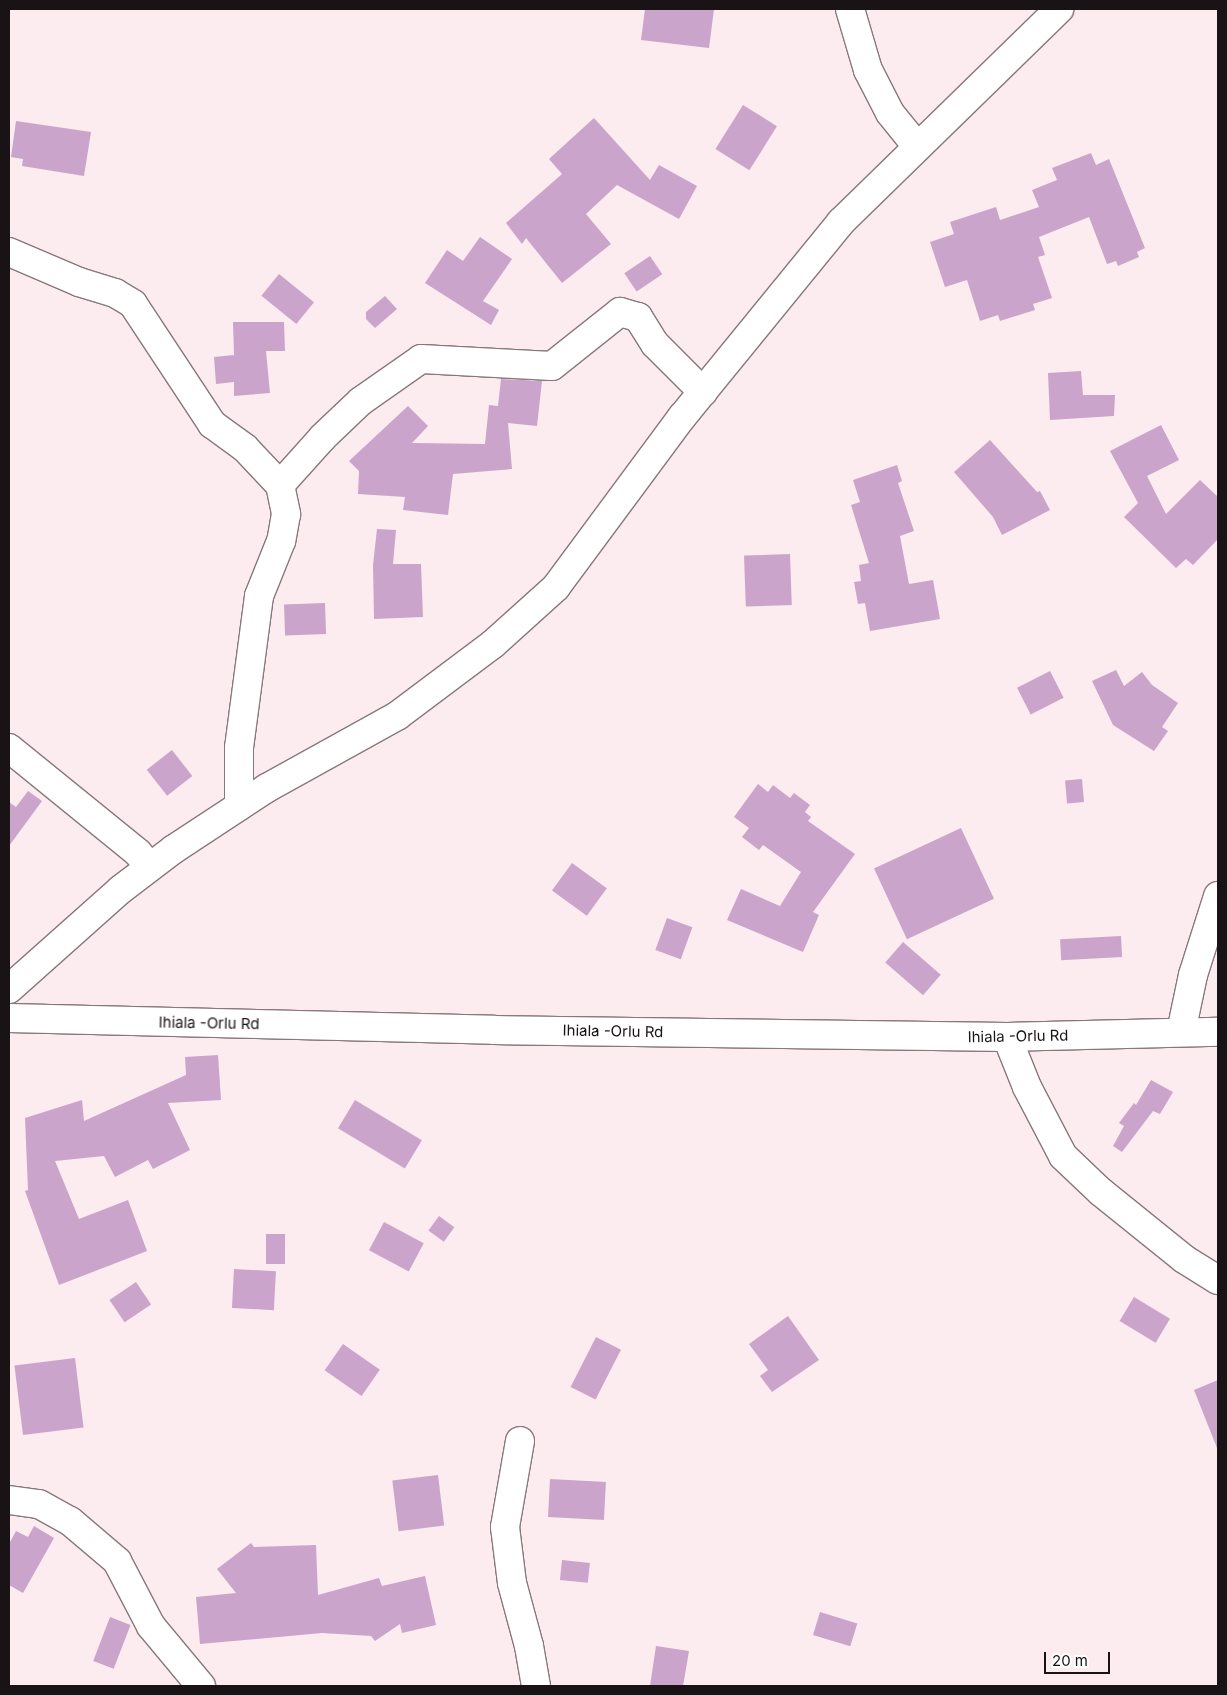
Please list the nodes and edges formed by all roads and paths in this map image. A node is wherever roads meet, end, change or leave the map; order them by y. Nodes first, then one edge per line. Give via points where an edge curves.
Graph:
1 (850, 9) edge
2 (1059, 9) edge
3 (916, 145) junction
4 (9, 252) edge
5 (703, 392) junction
6 (280, 485) junction
7 (9, 748) edge
8 (239, 806) junction
9 (150, 867) junction
10 (1218, 896) edge
11 (9, 989) edge
12 (9, 1018) edge
13 (1180, 1032) junction
14 (1218, 1032) edge
15 (1007, 1037) junction
16 (1218, 1280) edge
17 (520, 1441) dead end
18 (9, 1500) edge
19 (201, 1686) edge
20 (536, 1686) edge

1 - 3 street via 877,87 890,113
2 - 3 street
3 - 5 street via 841,222
4 - 6 street via 79,282 115,293 133,304 212,424 245,448
5 - 6 street via 655,344 638,318 620,312 552,366 421,359 361,401
5 - 8 street via 556,587 493,644 397,716
6 - 8 street via 286,514 281,541 259,596 238,748
7 - 9 street via 138,853
8 - 9 street
9 - 11 street
10 - 13 street via 1193,975
12 - 15 street, Ihiala -Orlu Rd via 494,1030
13 - 14 street, Ihiala -Orlu Rd
13 - 15 street, Ihiala -Orlu Rd
15 - 16 street via 1027,1088 1063,1156 1101,1192 1184,1259
17 - 20 street via 505,1527 512,1583
18 - 19 street via 39,1504 70,1521 117,1561 151,1626

